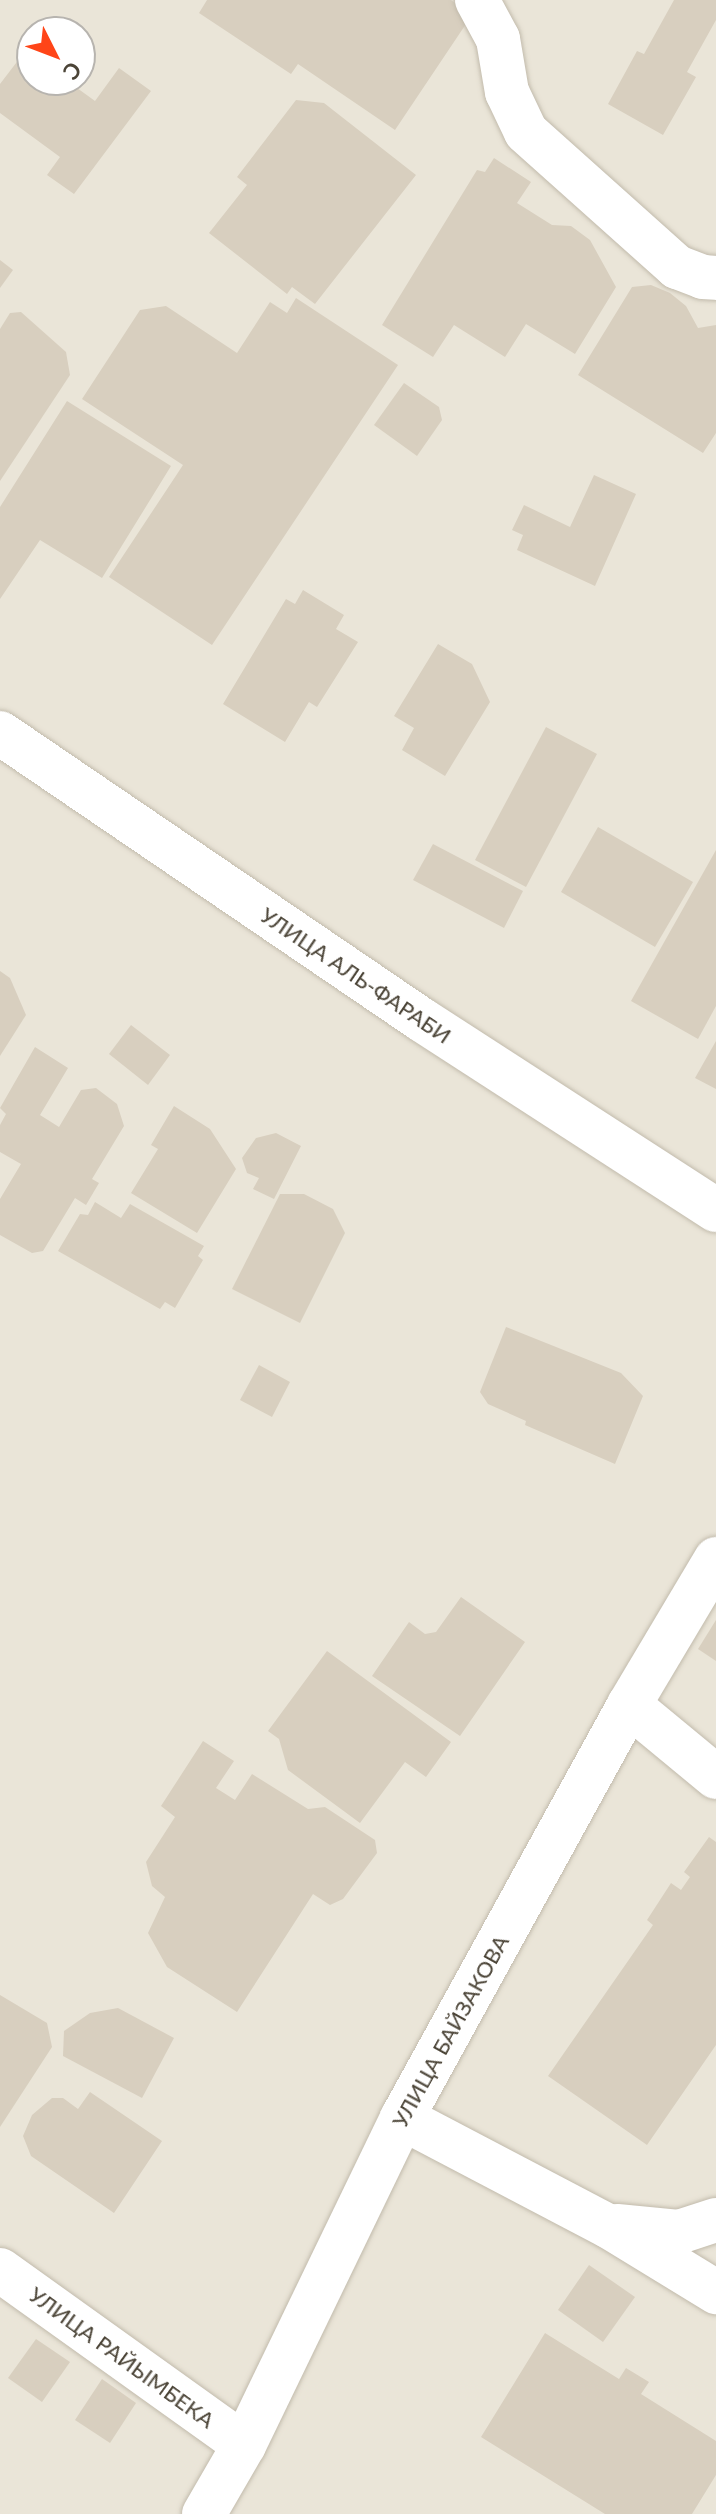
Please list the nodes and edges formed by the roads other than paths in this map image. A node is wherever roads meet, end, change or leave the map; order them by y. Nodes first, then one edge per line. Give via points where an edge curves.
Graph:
1 (477, 0) edge
2 (716, 278) edge
3 (0, 733) edge
4 (716, 1210) edge
5 (716, 1559) edge
6 (629, 1705) junction
7 (716, 1777) edge
8 (402, 2118) junction
9 (716, 2220) edge
10 (608, 2226) junction
11 (0, 2270) edge
12 (716, 2292) edge
13 (244, 2445) junction
14 (204, 2514) edge

1 - 2 street via 498,39 507,92 526,132 677,267
3 - 4 street, УЛИЦА АЛЬ-ФАРАБИ via 422,1020
5 - 6 street, УЛИЦА БАЙЗАКОВА
6 - 7 street
6 - 8 street, УЛИЦА БАЙЗАКОВА
8 - 10 street
8 - 13 street, УЛИЦА БАЙЗАКОВА
9 - 10 street via 679,2232
10 - 12 street
11 - 13 street, УЛИЦА РАЙЫМБЕКА
13 - 14 street, УЛИЦА БАЙЗАКОВА

